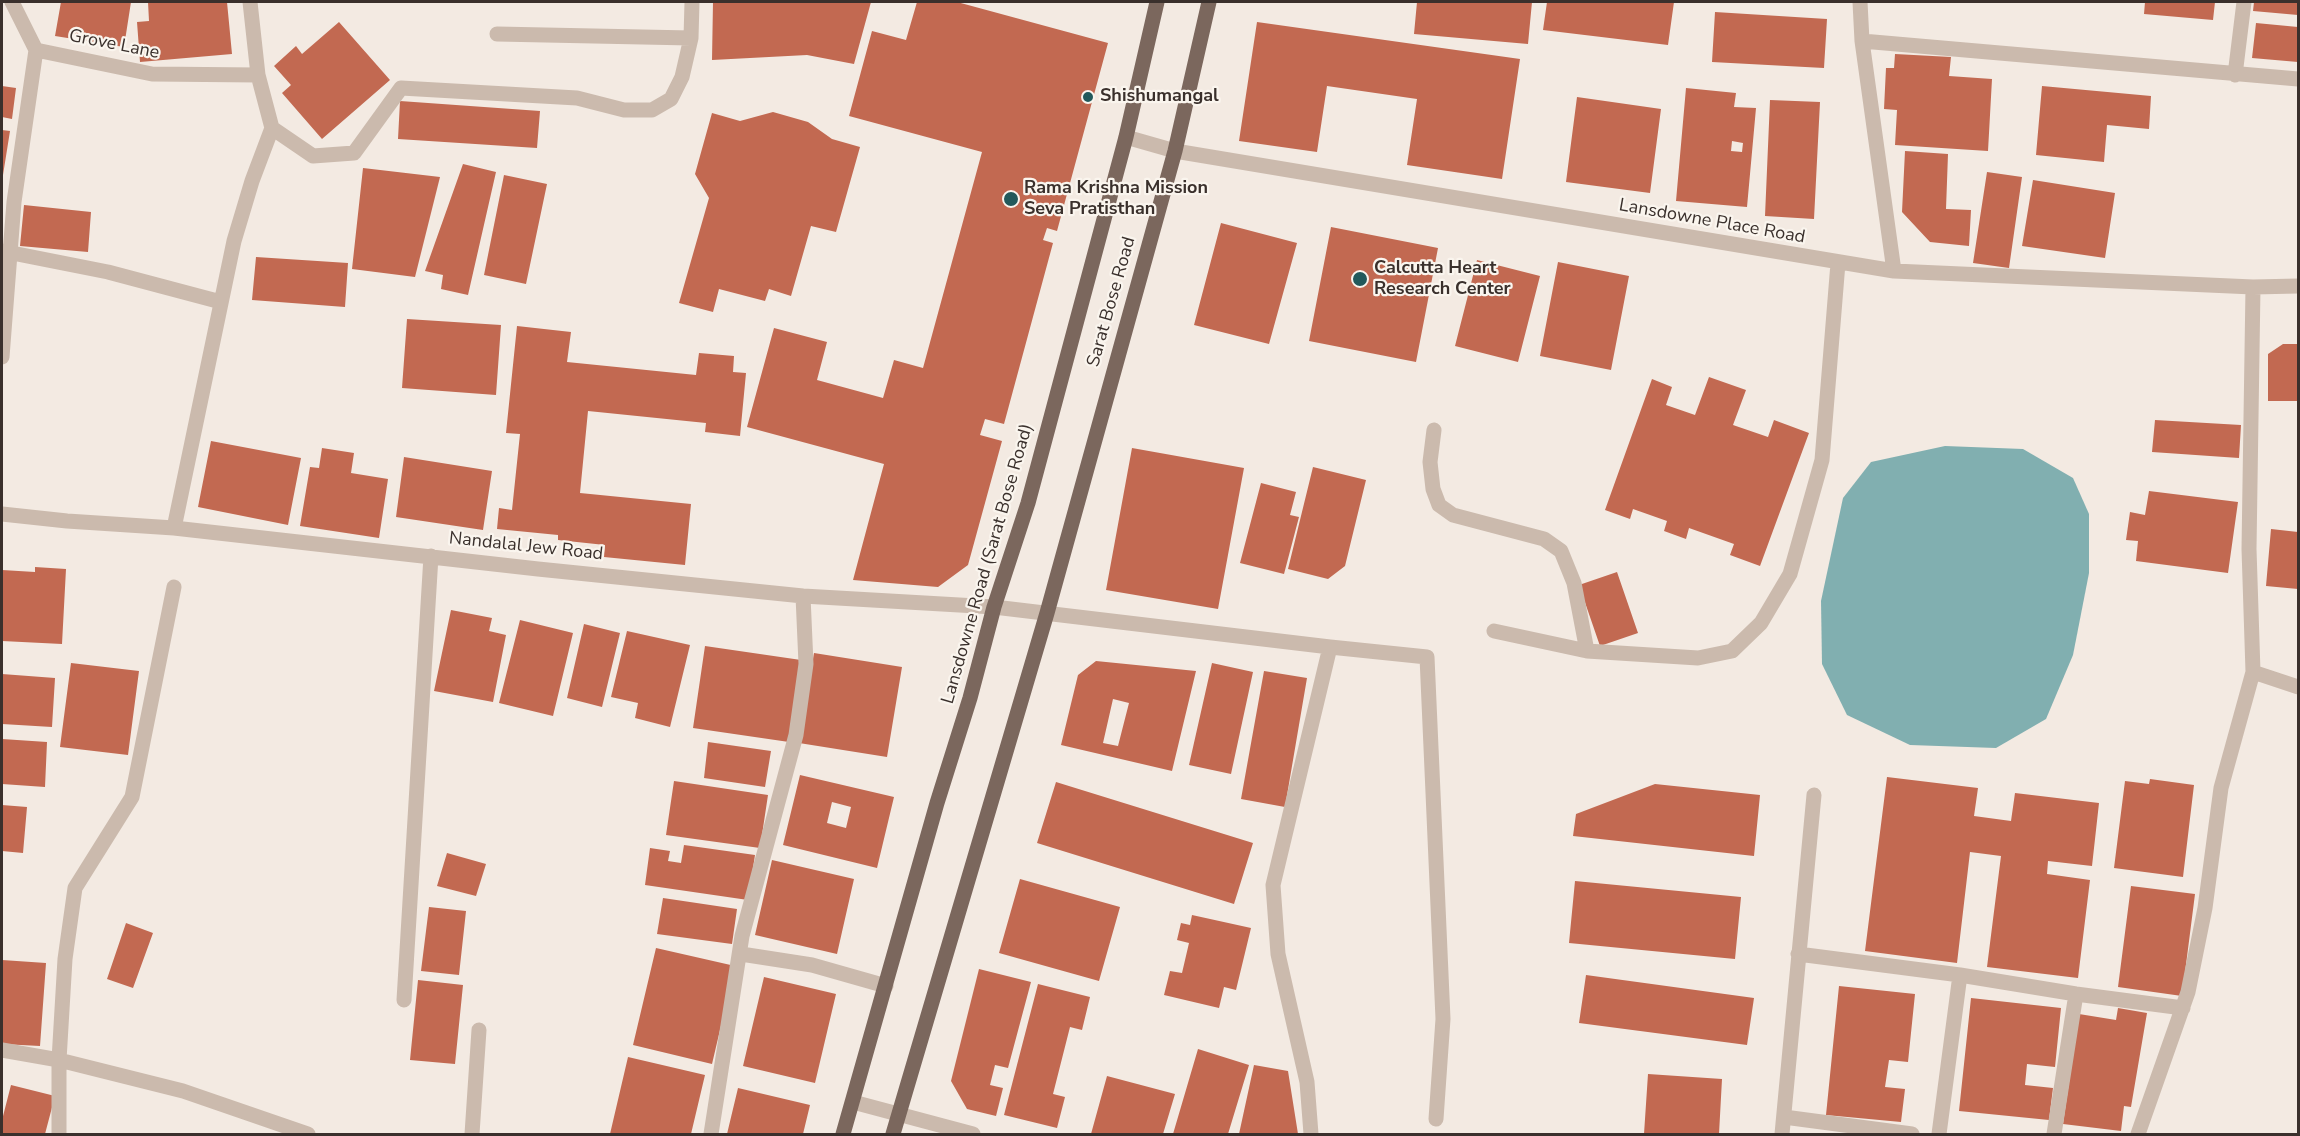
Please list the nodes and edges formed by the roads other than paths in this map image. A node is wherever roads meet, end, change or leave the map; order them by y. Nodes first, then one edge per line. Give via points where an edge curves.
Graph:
1 (12, 2) edge
2 (250, 2) edge
3 (692, 2) edge
4 (1157, 2) edge
5 (1209, 2) edge
6 (1860, 2) edge
7 (2244, 2) edge
8 (497, 34) dead end
9 (691, 38) junction
10 (1862, 41) junction
11 (36, 50) junction
12 (258, 75) junction
13 (2235, 75) junction
14 (2298, 80) edge
15 (272, 128) junction
16 (1126, 137) junction
17 (1175, 151) junction
18 (5, 251) edge
19 (1838, 263) junction
20 (1894, 271) junction
21 (2298, 286) edge
22 (2253, 287) junction
23 (221, 302) junction
24 (2, 357) edge
25 (1434, 430) dead end
26 (2, 514) edge
27 (174, 528) junction
28 (431, 556) junction
29 (174, 587) dead end
30 (803, 596) junction
31 (994, 607) junction
32 (1047, 613) junction
33 (1494, 631) dead end
34 (1330, 647) junction
35 (1587, 651) junction
36 (2253, 672) junction
37 (2298, 687) edge
38 (1814, 795) dead end
39 (741, 954) junction
40 (1798, 954) junction
41 (1960, 975) junction
42 (886, 986) junction
43 (2076, 994) junction
44 (404, 1000) dead end
45 (2183, 1008) junction
46 (479, 1030) dead end
47 (2, 1050) edge
48 (59, 1060) junction
49 (853, 1101) junction
50 (898, 1114) junction
51 (1784, 1117) junction
52 (1436, 1119) dead end
53 (59, 1134) edge
54 (308, 1134) edge
55 (472, 1134) edge
56 (711, 1134) edge
57 (843, 1134) edge
58 (893, 1134) edge
59 (973, 1134) edge
60 (1311, 1134) edge
61 (1782, 1134) edge
62 (1912, 1134) edge
63 (1939, 1134) edge
64 (2054, 1134) edge
65 (2138, 1134) edge

1 - 11 street
2 - 12 street
3 - 9 street
4 - 16 main road, Lansdowne Road (Sarat Bose Road)
5 - 17 main road, Sarat Bose Road
6 - 10 street
7 - 13 street
8 - 9 street
9 - 15 street via 682,77 671,99 652,110 624,110 577,98 401,88 354,153 313,156
10 - 13 street
10 - 20 street
11 - 12 street, Grove Lane via 152,74
11 - 18 street
12 - 15 street
13 - 14 street
15 - 23 street via 234,241
16 - 17 street, Lansdowne Place Road
16 - 31 main road, Lansdowne Road (Sarat Bose Road) via 1028,503
17 - 19 street, Lansdowne Place Road
17 - 32 main road, Sarat Bose Road
18 - 23 street via 108,272
18 - 24 street
19 - 20 street, Lansdowne Place Road
19 - 35 street via 1822,460 1790,574 1761,623 1732,651 1698,658
20 - 22 street, Lansdowne Place Road
21 - 22 street, Lansdowne Place Road
22 - 36 street via 2249,549
23 - 27 street
25 - 35 street via 1430,462 1439,505 1453,515 1544,539 1561,551 1574,583
26 - 27 street, Nandalal Jew Road
27 - 28 street, Nandalal Jew Road
28 - 30 street, Nandalal Jew Road
28 - 44 street
29 - 48 street via 132,797 75,888 65,959
30 - 31 street, Nandalal Jew Road
30 - 39 street via 806,664 796,735 742,936
31 - 32 street, Nandalal Jew Road
31 - 42 main road, Lansdowne Road (Sarat Bose Road)
32 - 34 street, Nandalal Jew Road
32 - 50 main road
33 - 35 street
34 - 52 street, Nandalal Jew Road via 1426,657 1443,1019
34 - 60 street via 1273,885 1278,954 1307,1082
36 - 37 street
36 - 45 street via 2222,788 2205,908
38 - 40 street
39 - 42 street via 812,965
39 - 56 street
40 - 41 street
40 - 51 street
41 - 43 street
41 - 63 street
42 - 49 main road, Lansdowne Road (Sarat Bose Road)
43 - 45 street
43 - 64 street
45 - 65 street
46 - 55 street
47 - 48 street
48 - 53 street
48 - 54 street via 183,1091
49 - 50 street
49 - 57 main road, Lansdowne Road (Sarat Bose Road)
50 - 58 main road
50 - 59 street
51 - 61 street
51 - 62 street

